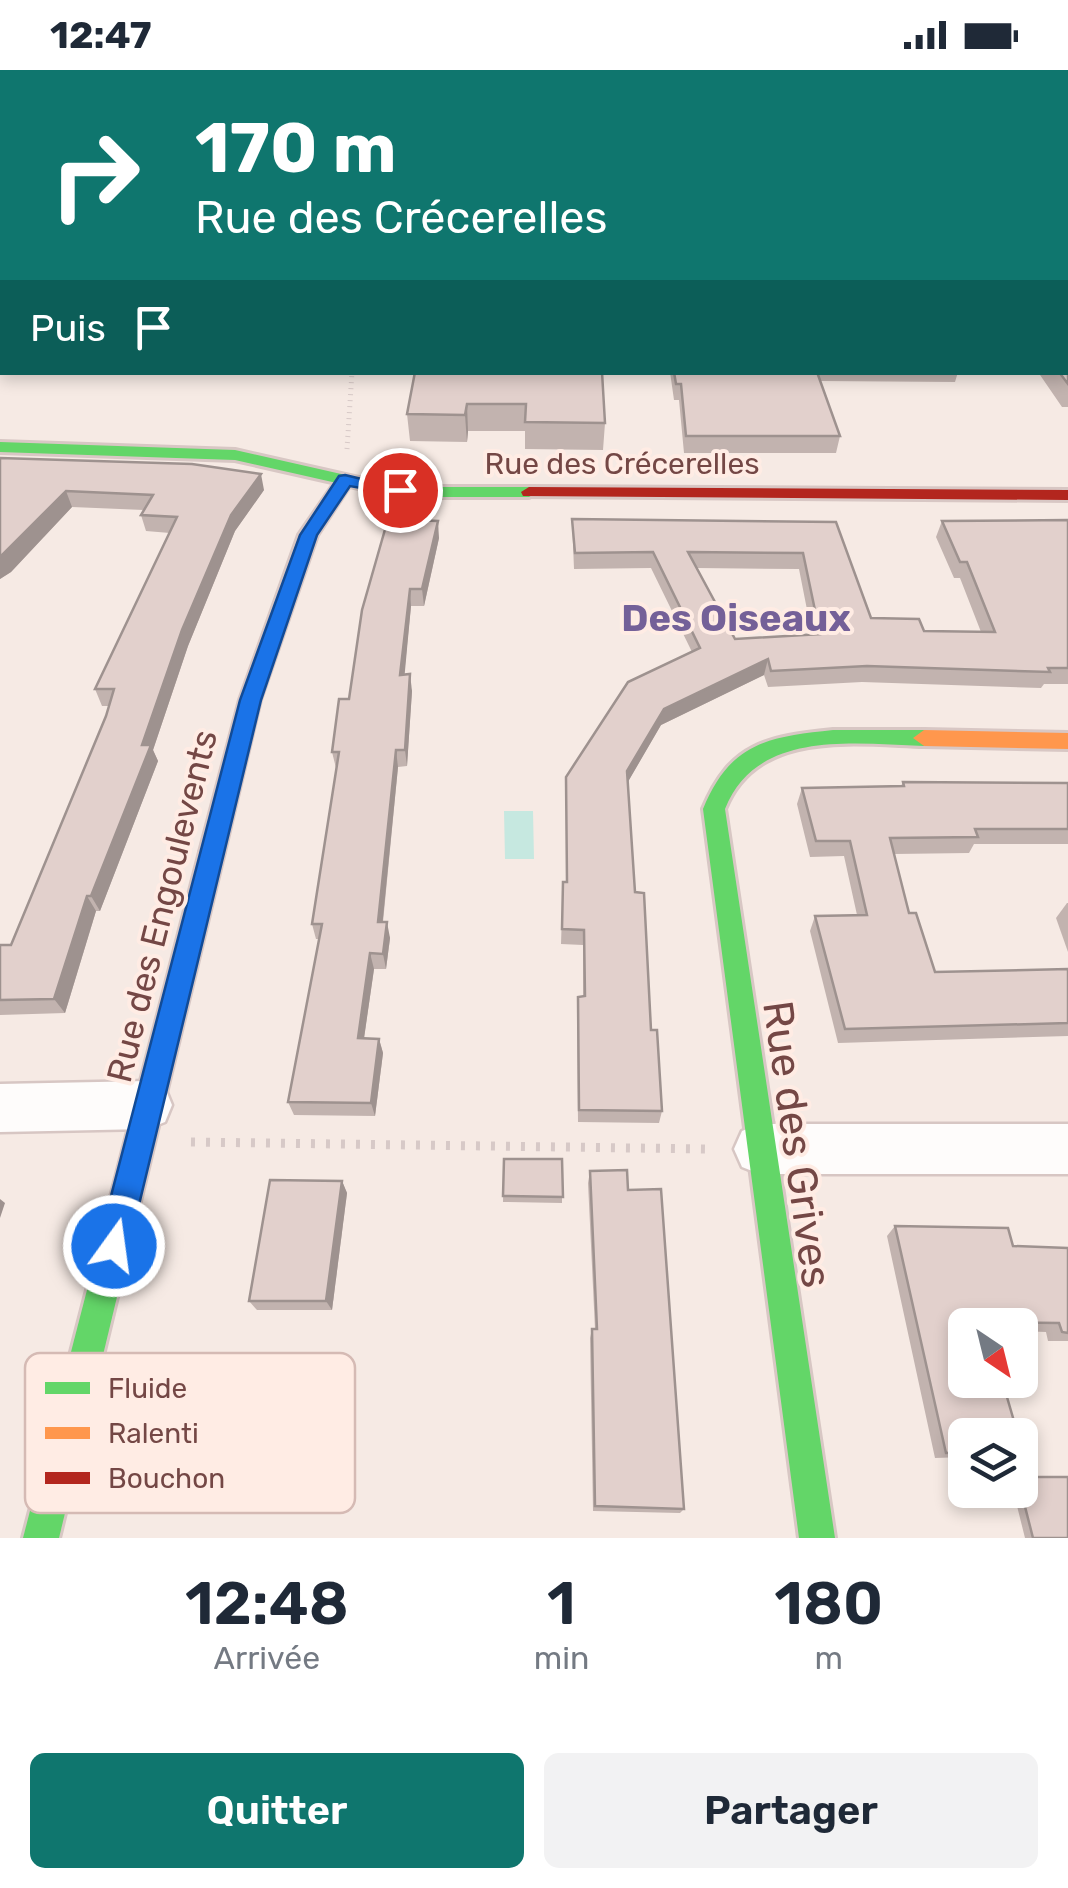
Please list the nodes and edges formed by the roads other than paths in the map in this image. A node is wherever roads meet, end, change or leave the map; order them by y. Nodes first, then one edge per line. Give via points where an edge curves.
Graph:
1 (0, 446) edge
2 (345, 480) junction
3 (1068, 495) edge
4 (1068, 741) edge
5 (0, 1108) edge
6 (143, 1123) junction
7 (760, 1149) junction
8 (1068, 1149) edge
9 (86, 1353) edge
10 (47, 1513) edge
11 (41, 1538) edge
12 (818, 1538) edge

1 - 2 street, Rue des Crécerelles via 236,455
2 - 3 street, Rue des Crécerelles via 448,493
2 - 6 street, Rue des Engoulevents via 308,535 250,700
4 - 7 street, Rue des Grives via 811,740 767,748 734,766 714,798 714,819
5 - 6 street
6 - 9 street, Rue des Engoulevents
7 - 8 street
7 - 12 street, Rue des Grives
10 - 11 street, Rue des Engoulevents

